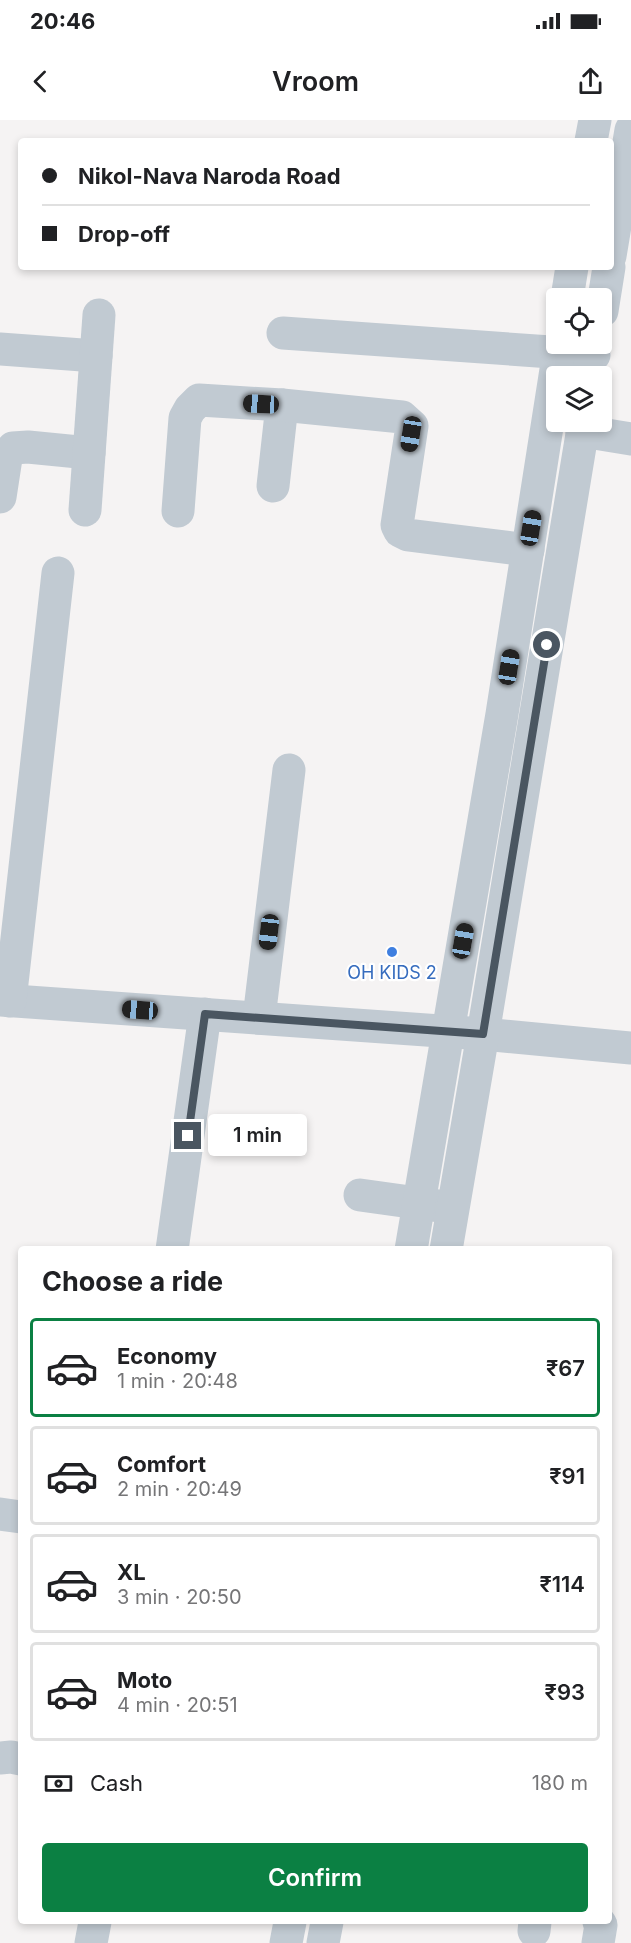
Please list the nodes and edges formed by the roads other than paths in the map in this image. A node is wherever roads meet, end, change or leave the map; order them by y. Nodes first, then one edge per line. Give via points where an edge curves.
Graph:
1 (595, 120) edge
2 (631, 130) edge
3 (592, 138) edge
4 (614, 232) edge
5 (572, 270) edge
6 (609, 270) edge
7 (569, 288) edge
8 (606, 288) edge
9 (99, 315) dead end
10 (283, 333) dead end
11 (546, 347) edge
12 (0, 349) edge
13 (558, 354) edge
14 (96, 356) junction
15 (282, 405) junction
16 (582, 432) edge
17 (605, 432) edge
18 (631, 439) edge
19 (89, 453) junction
20 (273, 486) dead end
21 (0, 497) edge
22 (85, 510) dead end
23 (177, 511) dead end
24 (528, 550) junction
25 (58, 573) dead end
26 (288, 770) dead end
27 (5, 1000) edge
28 (205, 1014) junction
29 (259, 1018) junction
30 (448, 1032) junction
31 (483, 1034) junction
32 (631, 1048) edge
33 (360, 1195) dead end
34 (418, 1204) junction
35 (453, 1208) junction
36 (173, 1246) edge
37 (412, 1246) edge
38 (447, 1246) edge
39 (0, 1514) edge
40 (18, 1517) edge
41 (0, 1758) edge
42 (18, 1759) edge
43 (95, 1924) edge
44 (290, 1924) edge
45 (327, 1924) edge
46 (601, 1924) edge
47 (91, 1943) edge
48 (286, 1943) edge
49 (324, 1943) edge
50 (598, 1943) edge

1 - 3 street
2 - 4 street
5 - 7 street
6 - 8 street
9 - 14 street
10 - 11 street
12 - 14 street
13 - 24 street
14 - 19 street
15 - 20 street
15 - 23 street via 199,400 190,409 185,418
15 - 24 street via 402,417 412,426 397,525 400,531
16 - 31 street
17 - 18 street
19 - 21 street via 13,448 6,458
19 - 22 street
24 - 30 street
25 - 27 street
26 - 29 street
27 - 28 street
28 - 29 street
28 - 36 street
29 - 30 street
30 - 31 street
30 - 34 street
31 - 32 street
31 - 35 street
33 - 34 street
34 - 35 street
34 - 37 street
35 - 38 street
39 - 40 street
41 - 42 street
43 - 47 street
44 - 48 street
45 - 49 street
46 - 50 street

